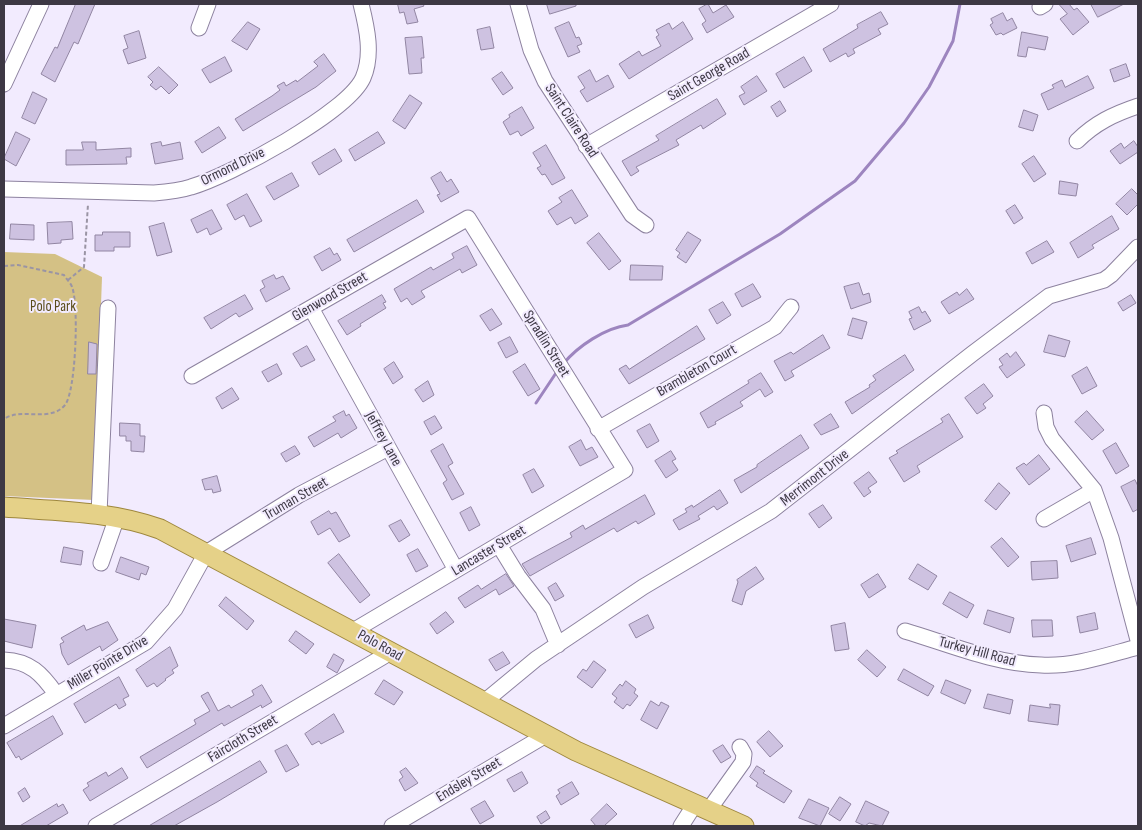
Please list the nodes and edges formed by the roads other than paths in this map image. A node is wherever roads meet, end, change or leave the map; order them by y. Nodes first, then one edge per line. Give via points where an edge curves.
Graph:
1 (41, 4) edge
2 (208, 4) edge
3 (361, 4) edge
4 (518, 4) edge
5 (831, 4) edge
6 (200, 28) dead end
7 (5, 77) edge
8 (1138, 106) edge
9 (1077, 141) dead end
10 (586, 146) junction
11 (4, 189) edge
12 (468, 218) joint
13 (646, 225) dead end
14 (1138, 247) edge
15 (791, 307) dead end
16 (108, 308) dead end
17 (311, 308) junction
18 (192, 376) dead end
19 (1044, 413) dead end
20 (598, 429) junction
21 (388, 448) junction
22 (624, 470) joint
23 (1094, 490) junction
24 (4, 508) edge
25 (108, 516) junction
26 (1044, 519) dead end
27 (499, 545) junction
28 (206, 553) junction
29 (101, 563) dead end
30 (456, 570) junction
31 (353, 631) junction
32 (905, 631) dead end
33 (1138, 640) edge
34 (558, 645) junction
35 (1138, 647) edge
36 (391, 652) junction
37 (4, 660) edge
38 (56, 694) junction
39 (484, 702) junction
40 (4, 726) edge
41 (546, 735) junction
42 (740, 747) dead end
43 (701, 808) junction
44 (96, 826) edge
45 (392, 826) edge
46 (681, 826) edge
47 (744, 826) edge

1 - 7 street
2 - 6 street
3 - 11 street, Ormond Drive via 368,42 364,77 352,94 325,117 248,161 192,187 154,194
4 - 10 street, Saint Claire Road via 531,50 545,81
5 - 10 street, Saint George Road
8 - 9 street via 1108,117
10 - 13 street, Saint Claire Road via 632,215
12 - 17 street, Glenwood Street
12 - 20 street, Spradlin Street
14 - 34 street, Merrimont Drive via 1104,280 1057,293 1020,317 771,511 687,559
15 - 20 street, Brambleton Court via 774,327
16 - 25 street
17 - 18 street, Glenwood Street
17 - 21 street, Jeffrey Lane
19 - 23 street via 1052,439
20 - 22 street, Spradlin Street
21 - 28 street, Truman Street via 299,495
21 - 30 street, Jeffrey Lane
22 - 27 street, Lancaster Street
23 - 26 street
23 - 33 street via 1111,538
24 - 25 main road, Polo Road
25 - 28 main road, Polo Road via 160,529
25 - 29 street
27 - 30 street, Lancaster Street
27 - 34 street via 543,610
28 - 31 main road, Polo Road
28 - 38 street, Miller Pointe Drive via 175,609 146,642
30 - 31 street, Lancaster Street
31 - 36 main road, Polo Road
32 - 35 street, Turkey Hill Road via 1003,661 1042,666 1081,661
34 - 39 street, Merrimont Drive
36 - 39 main road, Polo Road
36 - 44 street, Faircloth Street
37 - 38 street via 24,663 38,671
38 - 40 street, Miller Pointe Drive
39 - 41 main road, Polo Road
41 - 43 main road, Polo Road
41 - 45 street, Endsley Street
42 - 43 street via 744,754 743,762
43 - 46 street
43 - 47 main road, Polo Road

